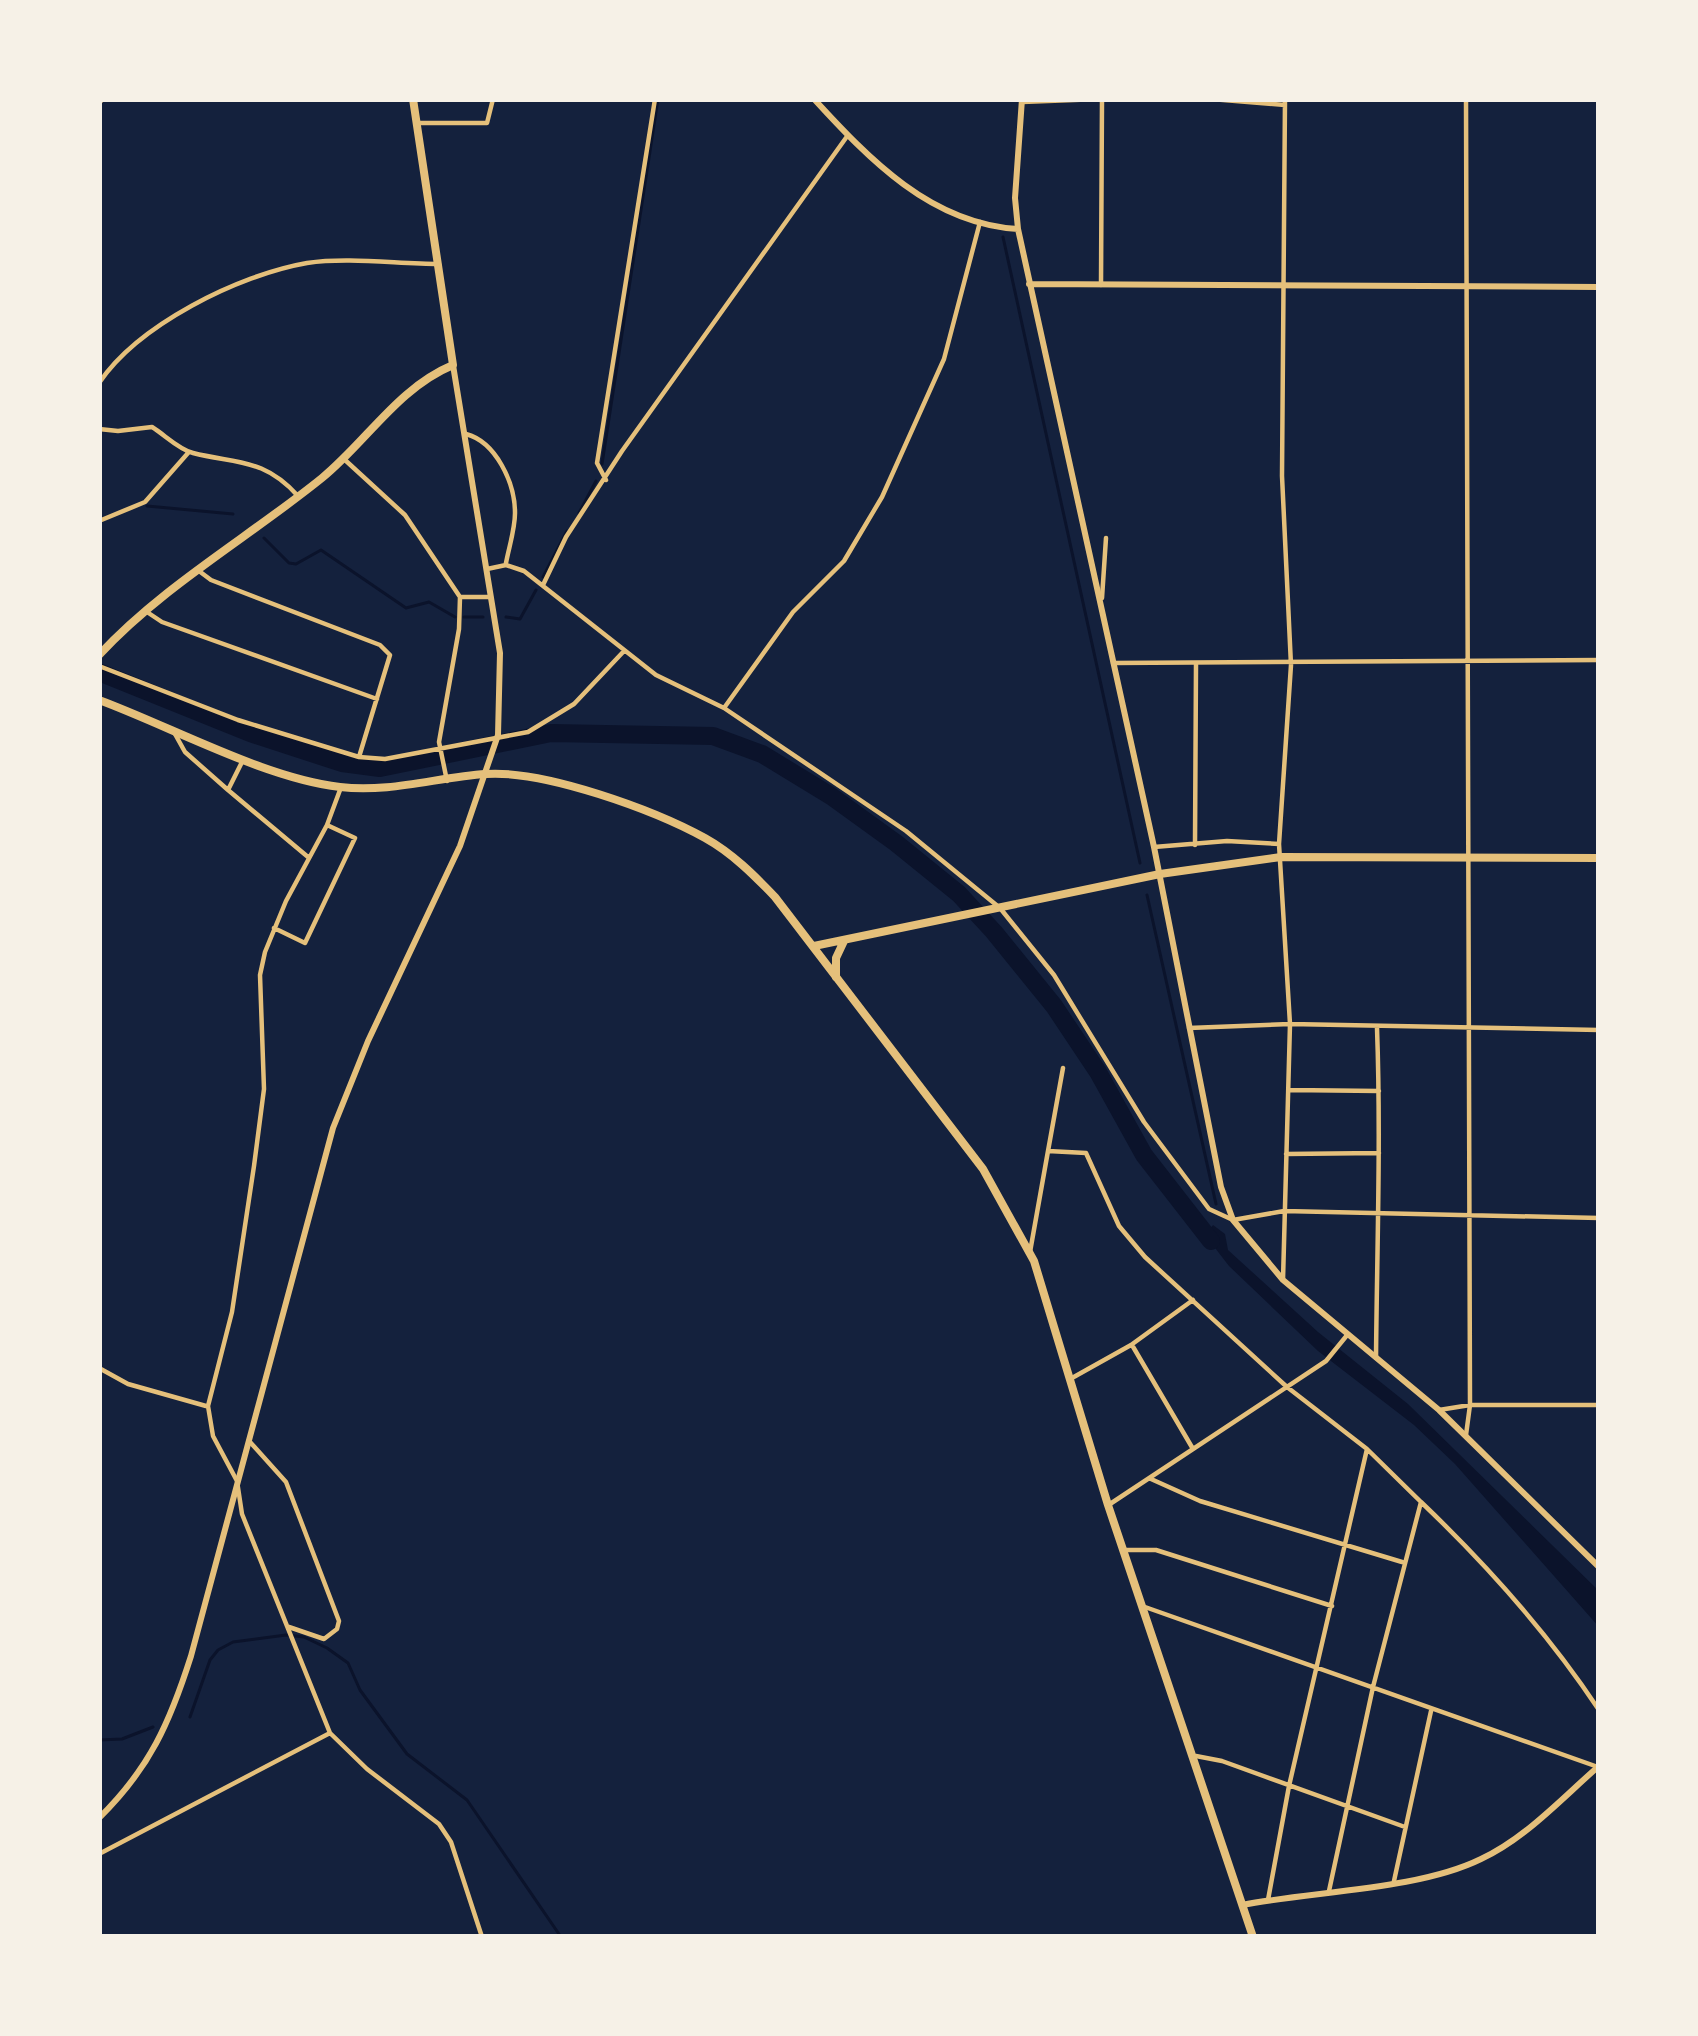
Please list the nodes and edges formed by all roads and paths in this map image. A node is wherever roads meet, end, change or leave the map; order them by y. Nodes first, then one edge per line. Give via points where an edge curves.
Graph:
1 (413, 99) edge
2 (493, 99) edge
3 (655, 99) edge
4 (814, 99) edge
5 (1101, 99) edge
6 (1210, 99) edge
7 (1466, 99) edge
8 (1021, 100) edge
9 (1285, 102) edge
10 (416, 123) junction
11 (848, 135) junction
12 (980, 221) junction
13 (1018, 229) junction
14 (439, 264) junction
15 (1029, 284) junction
16 (1101, 286) junction
17 (1283, 286) junction
18 (1466, 286) junction
19 (1599, 287) edge
20 (453, 365) junction
21 (99, 383) edge
22 (99, 429) edge
23 (466, 434) junction
24 (188, 453) junction
25 (343, 458) junction
26 (606, 480) junction
27 (298, 496) junction
28 (99, 521) edge
29 (1106, 538) dead end
30 (506, 565) junction
31 (487, 569) junction
32 (200, 571) junction
33 (543, 585) junction
34 (460, 597) junction
35 (492, 597) junction
36 (147, 611) junction
37 (1101, 611) junction
38 (624, 651) junction
39 (99, 655) edge
40 (1467, 660) junction
41 (1599, 660) edge
42 (1113, 663) junction
43 (1196, 664) junction
44 (1291, 664) junction
45 (99, 666) edge
46 (377, 699) junction
47 (99, 700) edge
48 (724, 708) junction
49 (171, 728) junction
50 (498, 737) junction
51 (440, 750) junction
52 (358, 757) junction
53 (244, 758) junction
54 (488, 774) junction
55 (447, 781) junction
56 (341, 787) junction
57 (228, 790) junction
58 (327, 825) junction
59 (1279, 844) junction
60 (1196, 845) junction
61 (1154, 847) junction
62 (308, 857) junction
63 (1281, 857) junction
64 (1468, 858) junction
65 (1599, 858) edge
66 (1160, 874) junction
67 (995, 910) junction
68 (274, 928) junction
69 (845, 940) junction
70 (814, 946) junction
71 (836, 977) junction
72 (1290, 1024) junction
73 (1377, 1026) junction
74 (1189, 1028) junction
75 (1467, 1028) junction
76 (1599, 1030) edge
77 (1063, 1068) dead end
78 (1288, 1090) junction
79 (1379, 1091) junction
80 (1048, 1150) junction
81 (1379, 1153) junction
82 (1286, 1154) junction
83 (1284, 1211) junction
84 (1375, 1215) junction
85 (1468, 1216) junction
86 (1599, 1218) edge
87 (1233, 1220) junction
88 (1030, 1252) junction
89 (1283, 1280) junction
90 (1193, 1300) junction
91 (1348, 1334) junction
92 (1131, 1345) junction
93 (1376, 1358) junction
94 (99, 1368) edge
95 (1070, 1379) junction
96 (1287, 1387) junction
97 (1470, 1405) junction
98 (1599, 1405) edge
99 (208, 1406) junction
100 (1439, 1410) junction
101 (1466, 1435) junction
102 (250, 1441) junction
103 (1193, 1449) junction
104 (1367, 1449) junction
105 (1151, 1479) junction
106 (238, 1481) junction
107 (1421, 1502) junction
108 (1108, 1505) junction
109 (1345, 1546) junction
110 (1123, 1550) junction
111 (1404, 1562) junction
112 (1599, 1567) edge
113 (1142, 1606) junction
114 (1332, 1606) junction
115 (290, 1627) junction
116 (1316, 1668) junction
117 (1373, 1687) junction
118 (1431, 1709) junction
119 (1599, 1709) edge
120 (330, 1733) junction
121 (1191, 1758) junction
122 (1598, 1766) edge
123 (1289, 1786) junction
124 (1347, 1805) junction
125 (99, 1818) edge
126 (1405, 1827) junction
127 (99, 1854) edge
128 (1394, 1881) junction
129 (1328, 1891) junction
130 (1268, 1900) junction
131 (1242, 1905) junction
132 (482, 1937) edge
133 (1253, 1937) edge

1 - 10 main road
2 - 10 street via 487,123
3 - 26 street via 597,463
4 - 11 street
5 - 8 street
5 - 16 street
6 - 9 street
7 - 18 street
8 - 13 street
9 - 17 street
10 - 14 main road
11 - 12 street via 902,184
11 - 26 street
12 - 13 street
12 - 48 street via 944,359 882,497 844,561 793,612
13 - 15 street
14 - 20 main road
14 - 21 street via 308,263 248,280 137,341
15 - 16 street
15 - 37 street
16 - 17 street
17 - 18 street
17 - 44 street
18 - 19 street
18 - 40 street
20 - 23 street
20 - 25 main road via 417,382
22 - 24 street via 152,427
23 - 30 street via 497,458 513,495
23 - 31 street
24 - 27 street via 240,459
24 - 28 street via 145,502
25 - 27 main road
25 - 34 street via 405,515
26 - 33 street
27 - 32 main road
29 - 37 street
30 - 31 street
30 - 33 street
31 - 35 street
32 - 36 main road
32 - 46 street via 380,644 390,655
33 - 38 street
34 - 35 street
34 - 51 street
35 - 50 street via 502,683
36 - 39 main road
36 - 46 street
37 - 42 street
38 - 48 street
38 - 50 street via 574,704 528,732
40 - 41 street
40 - 44 street
40 - 64 street
42 - 43 street
42 - 61 street
43 - 44 street
43 - 60 street
44 - 59 street
45 - 52 street
46 - 52 street
47 - 49 main road
48 - 67 street via 906,830
49 - 53 main road
49 - 57 street
50 - 51 street
50 - 54 street
51 - 52 street
51 - 55 street
53 - 56 main road
53 - 57 street
54 - 55 main road
54 - 70 main road via 556,782 704,837 749,870
54 - 102 street via 333,1128
55 - 56 main road
56 - 58 street
57 - 62 street
58 - 62 street
58 - 68 street via 355,838 305,943
59 - 60 street
59 - 63 street
60 - 61 street
61 - 66 street
62 - 68 street
63 - 64 main road
63 - 66 main road
63 - 72 street
64 - 65 main road
64 - 75 street
66 - 67 main road
66 - 74 street
67 - 69 main road
67 - 87 street via 1054,975 1179,1170 1209,1209
68 - 99 street via 260,975 264,1088 254,1166
69 - 70 main road
69 - 71 main road
70 - 71 main road
71 - 88 main road via 983,1169
72 - 73 street
72 - 74 street
72 - 78 street
73 - 75 street
73 - 79 street
74 - 87 street
75 - 76 street
75 - 85 street
77 - 80 street
78 - 79 street
78 - 82 street
79 - 81 street
80 - 88 street
80 - 90 street via 1086,1153 1119,1226
81 - 82 street
81 - 84 street
82 - 83 street
83 - 84 street
83 - 87 street
83 - 89 street
84 - 85 street
84 - 93 street
85 - 86 street
85 - 97 street
87 - 89 street
88 - 95 main road
89 - 91 street
90 - 92 street
90 - 96 street
91 - 93 street
91 - 96 street
92 - 95 street
92 - 103 street
93 - 100 street
94 - 99 street
95 - 108 main road
96 - 103 street
96 - 104 street
97 - 98 street
97 - 100 street
97 - 101 street
99 - 106 street via 213,1436
100 - 101 street
101 - 112 street
102 - 106 street
102 - 115 street via 286,1482 339,1621 324,1639
103 - 105 street
104 - 107 street
104 - 109 street
105 - 108 street
105 - 109 street
106 - 115 street via 242,1514
106 - 125 street via 170,1720 130,1786
107 - 111 street
107 - 119 street via 1489,1567
108 - 110 main road
109 - 111 street
109 - 114 street
110 - 113 main road
110 - 114 street via 1156,1550
111 - 117 street
113 - 116 street
113 - 121 main road
114 - 116 street
115 - 120 street
116 - 117 street
116 - 123 street
117 - 118 street
117 - 124 street
118 - 122 street
118 - 126 street
120 - 127 street
120 - 132 street via 439,1824
121 - 123 street
121 - 131 main road
122 - 128 street via 1482,1859
123 - 124 street
123 - 130 street
124 - 126 street
124 - 129 street
126 - 128 street
128 - 129 street
129 - 130 street
130 - 131 street
131 - 133 main road

